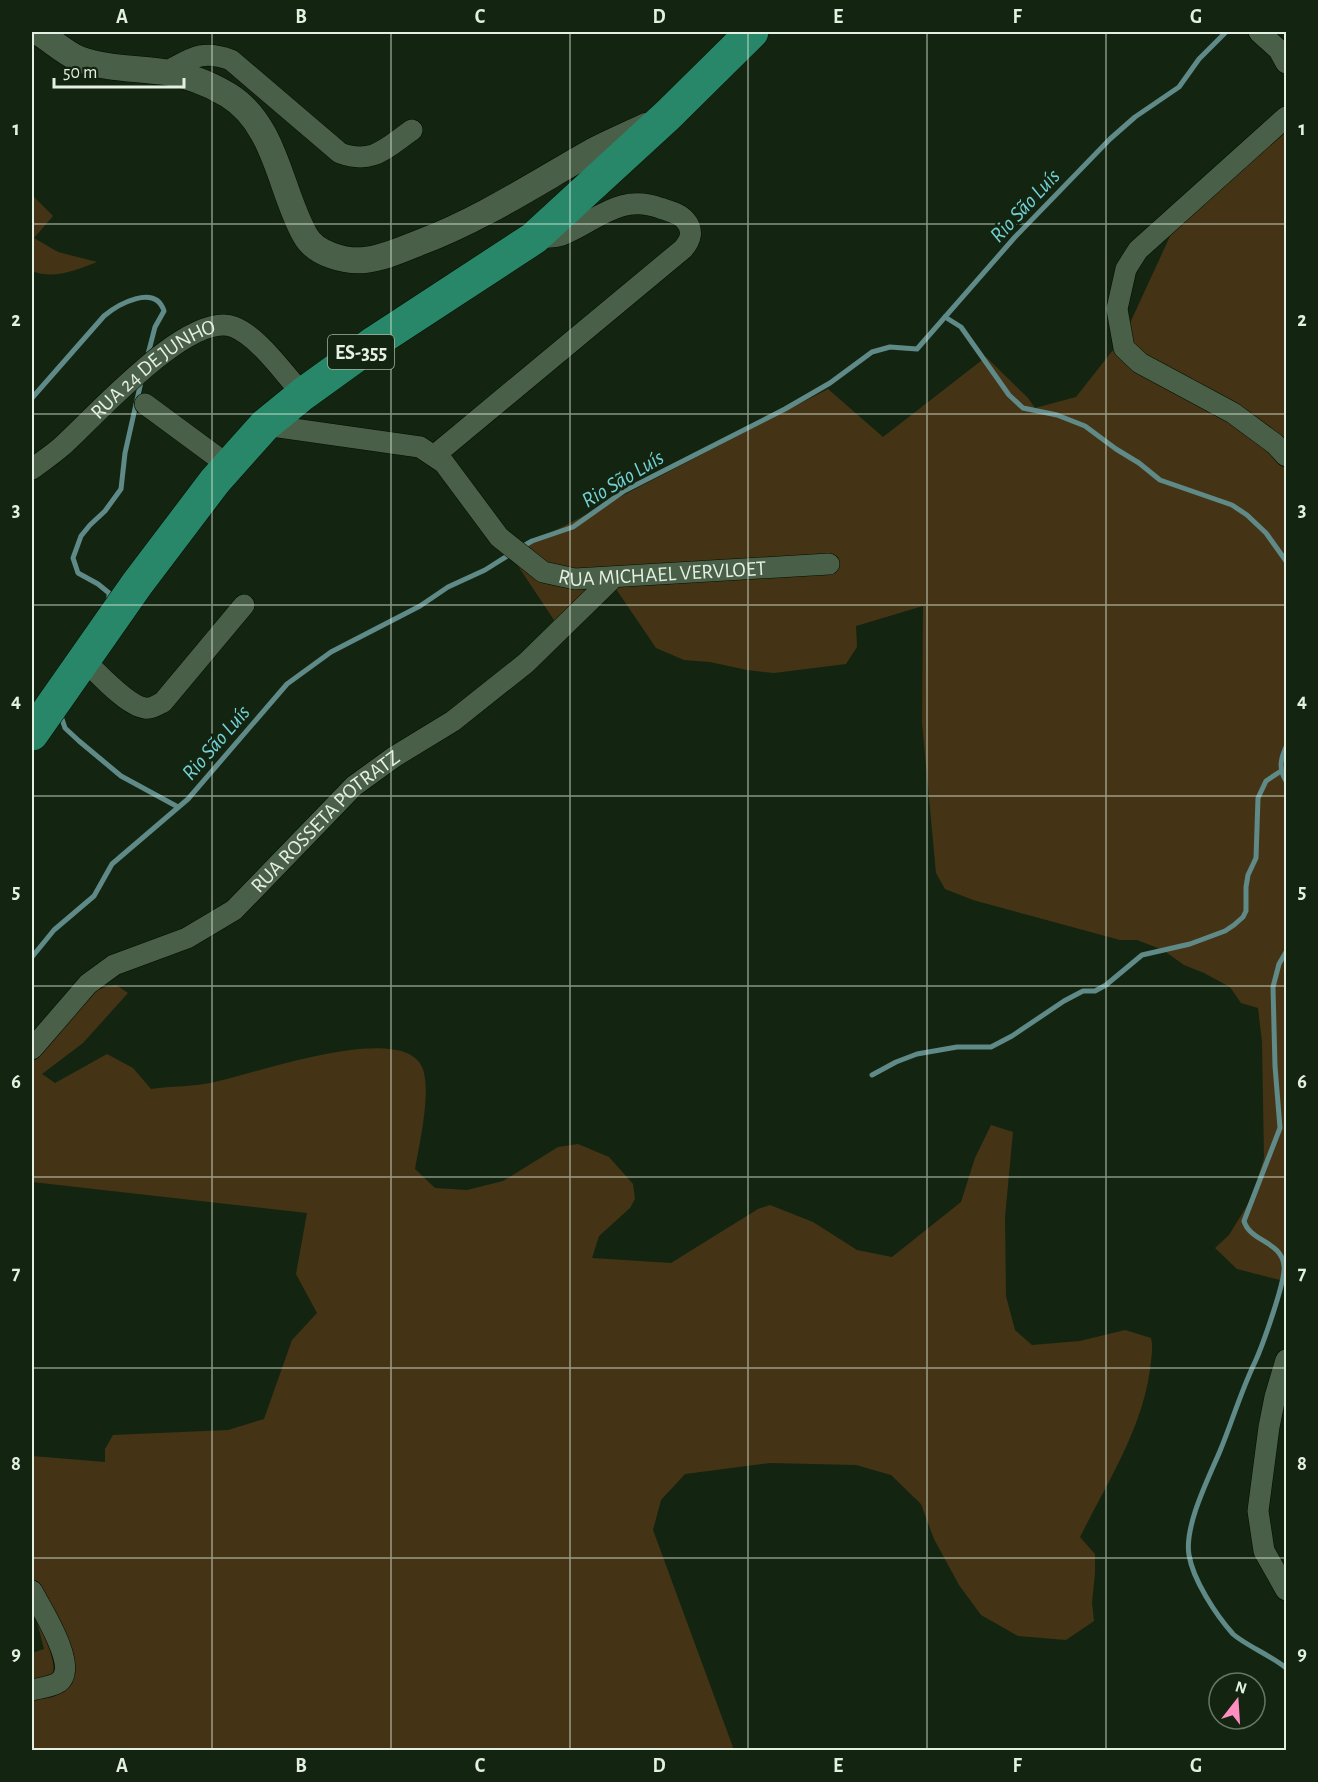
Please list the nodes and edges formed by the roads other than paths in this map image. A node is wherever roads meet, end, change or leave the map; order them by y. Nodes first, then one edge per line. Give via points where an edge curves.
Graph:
1 (38, 32) edge
2 (752, 32) edge
3 (1258, 32) edge
4 (1287, 63) edge
5 (166, 72) junction
6 (668, 115) junction
7 (1287, 117) edge
8 (412, 130) dead end
9 (534, 238) junction
10 (303, 394) junction
11 (145, 404) dead end
12 (265, 425) junction
13 (435, 455) junction
14 (1287, 456) edge
15 (229, 466) junction
16 (32, 469) edge
17 (829, 564) dead end
18 (613, 578) junction
19 (244, 605) dead end
20 (84, 660) junction
21 (32, 734) edge
22 (32, 1049) edge
23 (1287, 1360) edge
24 (1287, 1590) edge
25 (32, 1591) edge
26 (32, 1690) edge

1 - 5 street via 78,58 125,69
2 - 6 main road, ES-355
3 - 4 street via 1279,50
5 - 6 street via 230,95 252,117 274,153 306,239 316,248 347,260 393,253 448,232 595,150
5 - 8 street via 200,54 216,54 231,60 340,153 354,158 376,155
6 - 9 main road, ES-355
7 - 14 street via 1138,250 1126,269 1117,309 1124,348 1140,363 1233,413
9 - 10 main road, ES-355
9 - 13 street via 560,236 631,202 651,204 680,216 689,227 691,238 683,249
10 - 12 main road, ES-355
10 - 16 street, RUA 24 DE JUNHO via 253,339 231,326 206,328 156,358 60,449
11 - 15 street
12 - 13 street, RUA MICHAEL VERVLOET via 400,442
12 - 15 main road, ES-355
13 - 18 street, RUA MICHAEL VERVLOET via 499,537 543,572 574,579
15 - 20 main road, ES-355 via 137,584
17 - 18 street, RUA MICHAEL VERVLOET
18 - 22 street, RUA ROSSETA POTRATZ via 526,663 453,721 354,786 234,910 187,938 114,965 88,984
19 - 20 street via 163,702 152,708 130,702
20 - 21 main road, ES-355
23 - 24 street via 1269,1427 1258,1510 1264,1551
25 - 26 street via 66,1666 59,1682

